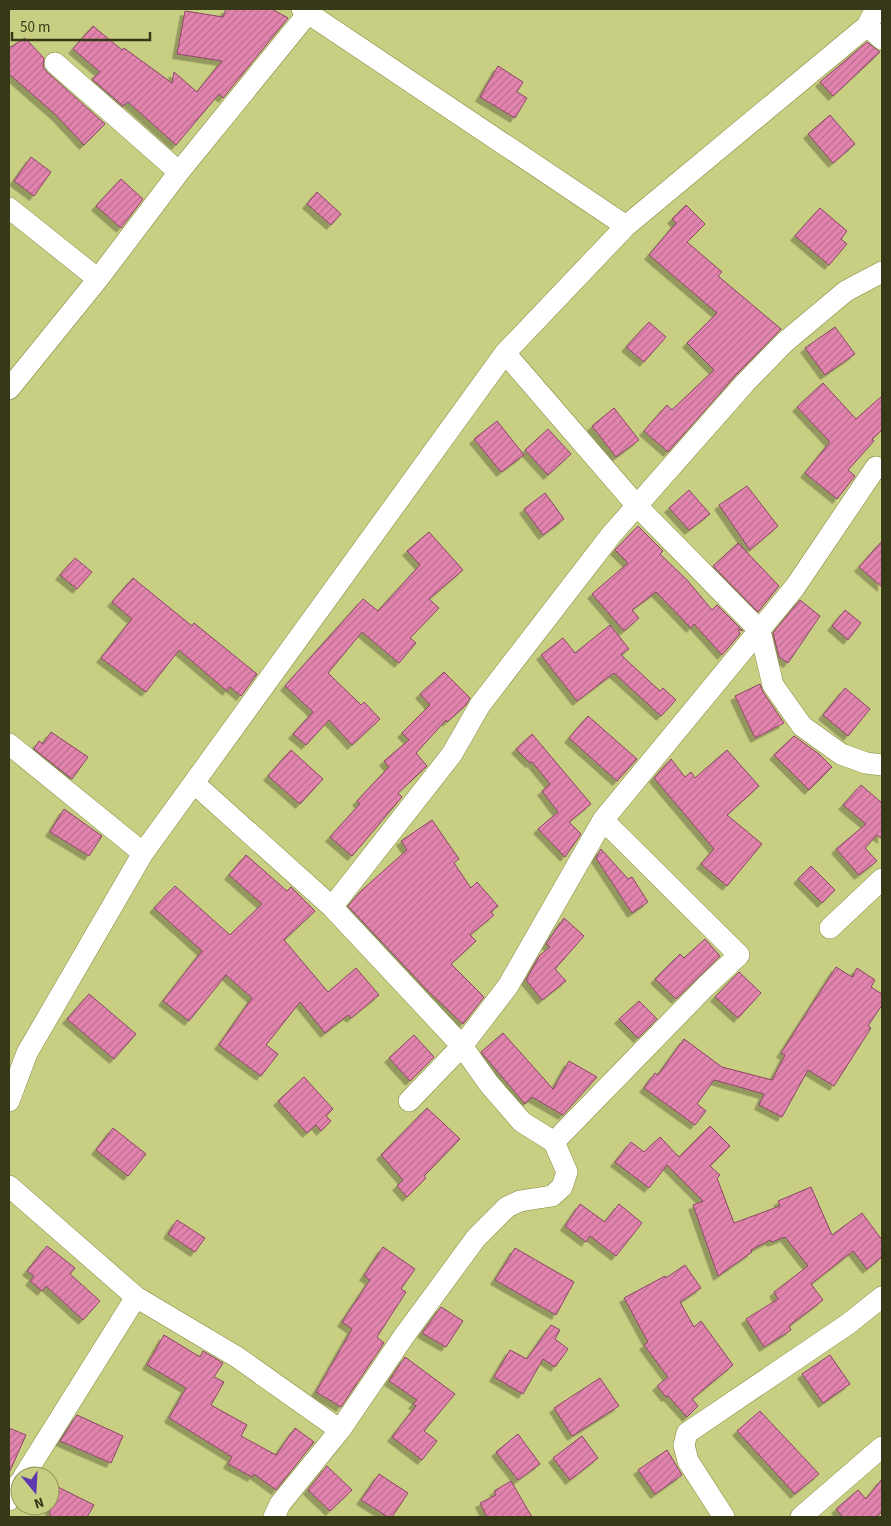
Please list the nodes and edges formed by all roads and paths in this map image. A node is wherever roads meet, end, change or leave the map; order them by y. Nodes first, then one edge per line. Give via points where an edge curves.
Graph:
1 (305, 10) edge
2 (875, 25) edge
3 (55, 63) dead end
4 (179, 172) junction
5 (9, 208) edge
6 (626, 226) junction
7 (882, 272) edge
8 (98, 279) junction
9 (505, 353) junction
10 (9, 389) edge
11 (876, 467) dead end
12 (638, 507) junction
13 (760, 631) junction
14 (9, 744) edge
15 (882, 765) edge
16 (195, 784) junction
17 (603, 820) junction
18 (143, 853) junction
19 (882, 879) edge
20 (332, 907) junction
21 (830, 928) dead end
22 (462, 1046) junction
23 (408, 1100) dead end
24 (9, 1101) edge
25 (554, 1142) junction
26 (9, 1186) edge
27 (882, 1296) edge
28 (136, 1297) junction
29 (340, 1430) junction
30 (882, 1448) edge
31 (30, 1466) edge
32 (274, 1517) edge
33 (724, 1517) edge
34 (801, 1517) edge

1 - 4 street
1 - 6 street
2 - 6 street
3 - 4 street
4 - 8 street
5 - 8 street
6 - 9 street
7 - 12 street via 846,291 785,342 745,383
8 - 10 street
9 - 12 street
9 - 16 street
11 - 13 street via 795,587
12 - 13 street
12 - 20 street via 611,535 480,705 452,754
13 - 15 street via 773,685 802,726 841,754
13 - 17 street
14 - 18 street
16 - 18 street
16 - 20 street
17 - 22 street via 508,986
17 - 25 street via 739,955
18 - 24 street via 27,1053
19 - 21 street
20 - 22 street
22 - 23 street
22 - 25 street via 522,1122
25 - 29 street via 566,1172 562,1187 552,1196 520,1201 507,1207 476,1238
26 - 28 street
27 - 33 street via 848,1324 688,1433 684,1445 688,1461
28 - 29 street via 238,1357
28 - 31 street
29 - 32 street via 280,1504
30 - 34 street

